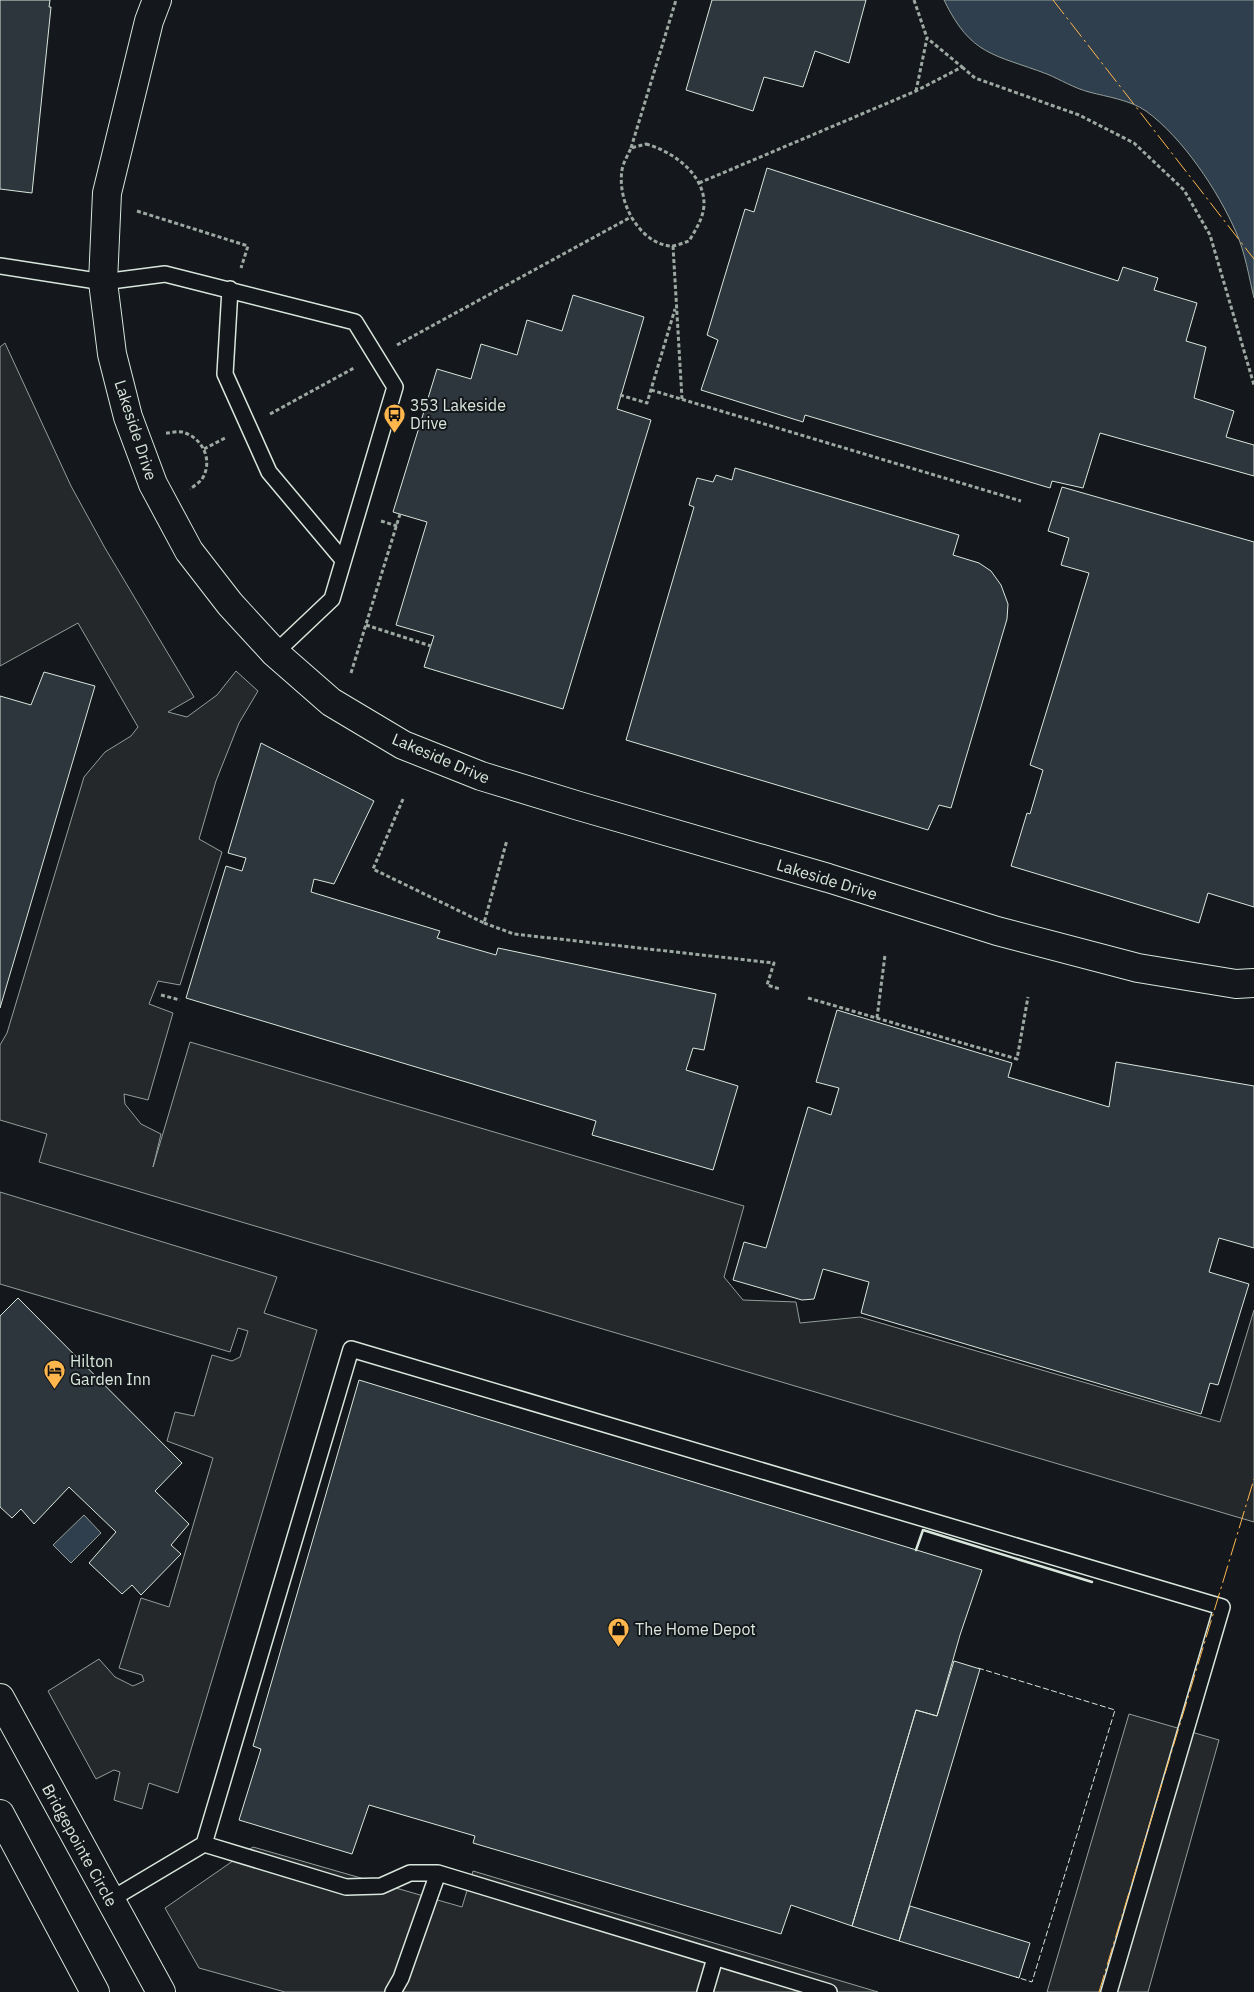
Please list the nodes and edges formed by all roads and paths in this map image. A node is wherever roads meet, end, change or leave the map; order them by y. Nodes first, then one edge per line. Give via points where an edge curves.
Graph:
1 (157, 0) edge
2 (676, 0) edge
3 (914, 0) edge
4 (928, 38) junction
5 (962, 67) junction
6 (916, 91) junction
7 (631, 148) junction
8 (698, 183) junction
9 (631, 217) junction
10 (673, 246) junction
11 (0, 266) edge
12 (103, 282) junction
13 (230, 289) junction
14 (676, 306) junction
15 (376, 356) junction
16 (1254, 384) edge
17 (651, 390) junction
18 (620, 395) dead end
19 (682, 399) junction
20 (248, 426) junction
21 (166, 433) dead end
22 (204, 449) junction
23 (190, 489) dead end
24 (1021, 501) dead end
25 (400, 514) dead end
26 (343, 560) junction
27 (366, 625) junction
28 (431, 646) dead end
29 (276, 653) junction
30 (351, 673) dead end
31 (403, 799) dead end
32 (507, 840) dead end
33 (484, 923) junction
34 (885, 955) dead end
35 (1254, 984) edge
36 (780, 989) dead end
37 (161, 995) dead end
38 (1028, 997) dead end
39 (808, 998) dead end
40 (180, 1000) dead end
41 (877, 1018) junction
42 (0, 1698) edge
43 (0, 1814) edge
44 (204, 1844) junction
45 (438, 1873) junction
46 (110, 1900) junction
47 (715, 1958) junction
48 (95, 1992) edge
49 (161, 1992) edge
50 (393, 1992) edge
51 (705, 1992) edge
52 (828, 1992) edge
53 (1110, 1992) edge

1 - 12 street, Lakeside Drive via 107,193
2 - 7 path
3 - 4 path
4 - 5 path
4 - 6 path
5 - 6 path
5 - 16 path via 975,78 1080,115 1134,143 1184,190 1210,235
6 - 8 path
7 - 8 path via 646,144 663,149 682,162
7 - 9 path via 622,170 624,199
8 - 10 path via 704,204 700,223 689,241
9 - 10 path via 642,233
9 - 15 path
10 - 14 path
11 - 12 lane
12 - 13 lane via 165,274
12 - 29 street, Lakeside Drive via 114,363 128,417 153,484 189,551 230,604
13 - 15 lane via 355,322
13 - 20 lane via 225,374
14 - 17 path
14 - 19 path
15 - 20 path
15 - 26 lane via 394,387
17 - 18 path via 647,403
17 - 19 path
19 - 24 path
20 - 22 path
20 - 26 lane via 269,472
21 - 22 path via 181,432 194,438
22 - 23 path via 207,464 202,479
25 - 27 path
26 - 29 lane via 332,599
27 - 28 path
27 - 30 path
29 - 35 street, Lakeside Drive via 331,702 403,745 481,776 997,931 1138,968
31 - 33 path via 373,869
32 - 33 path
33 - 36 path via 514,934 774,963 767,985
34 - 41 path
37 - 40 path
38 - 41 path via 1017,1059
39 - 41 path
42 - 46 street, Bridgepointe Circle
43 - 48 street
44 - 45 lane via 346,1887 381,1886 410,1873
44 - 46 lane
44 - 53 lane via 350,1349 1222,1606
45 - 47 lane
45 - 50 lane via 401,1978
46 - 49 street, Bridgepointe Circle
47 - 51 lane
47 - 52 lane

